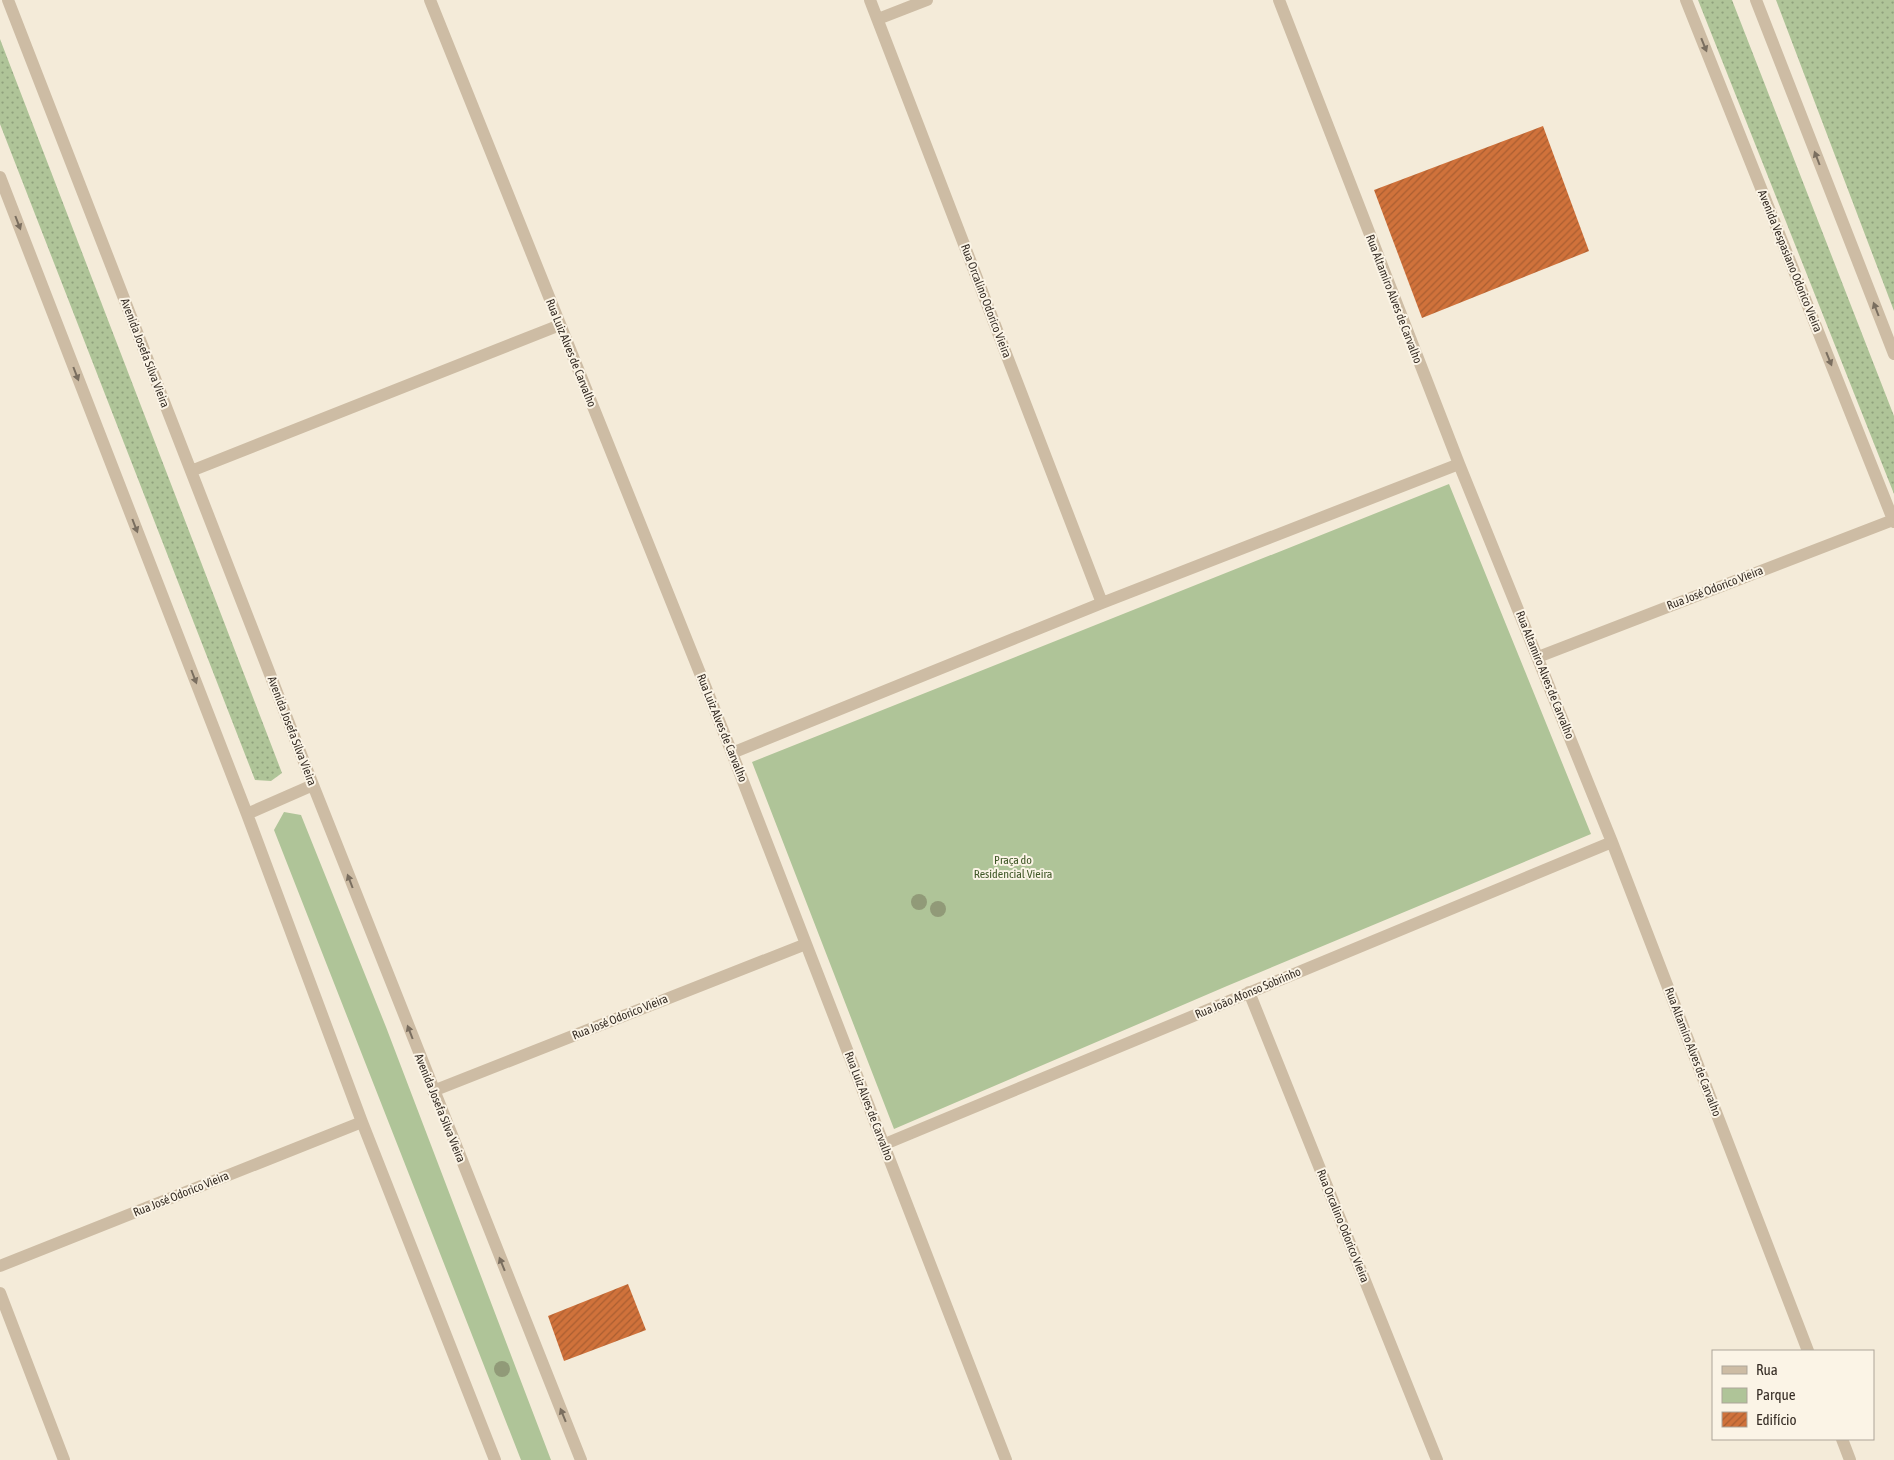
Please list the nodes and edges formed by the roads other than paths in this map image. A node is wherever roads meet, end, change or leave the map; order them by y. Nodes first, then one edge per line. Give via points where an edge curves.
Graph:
1 (8, 0) edge
2 (430, 0) edge
3 (870, 0) edge
4 (927, 0) edge
5 (1278, 0) edge
6 (1686, 0) edge
7 (1756, 0) edge
8 (878, 19) junction
9 (0, 177) edge
10 (560, 325) junction
11 (1894, 354) edge
12 (1458, 464) junction
13 (191, 472) junction
14 (1893, 521) edge
15 (1102, 603) junction
16 (1538, 656) junction
17 (732, 753) junction
18 (313, 785) junction
19 (247, 814) junction
20 (1612, 842) junction
21 (806, 944) junction
22 (1249, 992) junction
23 (433, 1091) junction
24 (362, 1122) junction
25 (885, 1144) junction
26 (0, 1266) edge
27 (0, 1293) edge
28 (1808, 1350) edge
29 (1842, 1440) edge
30 (64, 1460) edge
31 (495, 1460) edge
32 (581, 1460) edge
33 (1006, 1460) edge
34 (1437, 1460) edge
35 (1850, 1460) edge

1 - 13 street, Avenida Josefa Silva Vieira
2 - 10 street, Rua Luiz Alves de Carvalho
3 - 8 street, Rua Orcalino Odorico Vieira
4 - 8 street
5 - 12 street, Rua Altamiro Alves de Carvalho
6 -> 14 street, Avenida Vespasiano Odorico Vieira
11 -> 7 street
8 - 15 street, Rua Orcalino Odorico Vieira
9 -> 19 street
10 - 13 street
10 - 17 street, Rua Luiz Alves de Carvalho
12 - 15 street
12 - 16 street, Rua Altamiro Alves de Carvalho
13 - 18 street, Avenida Josefa Silva Vieira
14 - 16 street, Rua José Odorico Vieira
15 - 17 street
16 - 20 street, Rua Altamiro Alves de Carvalho
17 - 21 street, Rua Luiz Alves de Carvalho
18 - 19 street
23 -> 18 street, Avenida Josefa Silva Vieira
19 - 24 street
20 - 22 street, Rua João Afonso Sobrinho
20 - 28 street, Rua Altamiro Alves de Carvalho
21 - 23 street, Rua José Odorico Vieira
21 - 25 street, Rua Luiz Alves de Carvalho
22 - 25 street, Rua João Afonso Sobrinho
22 - 34 street, Rua Orcalino Odorico Vieira
32 -> 23 street, Avenida Josefa Silva Vieira
24 - 26 street, Rua José Odorico Vieira
24 - 31 street
25 - 33 street, Rua Luiz Alves de Carvalho
27 - 30 street
29 - 35 street

